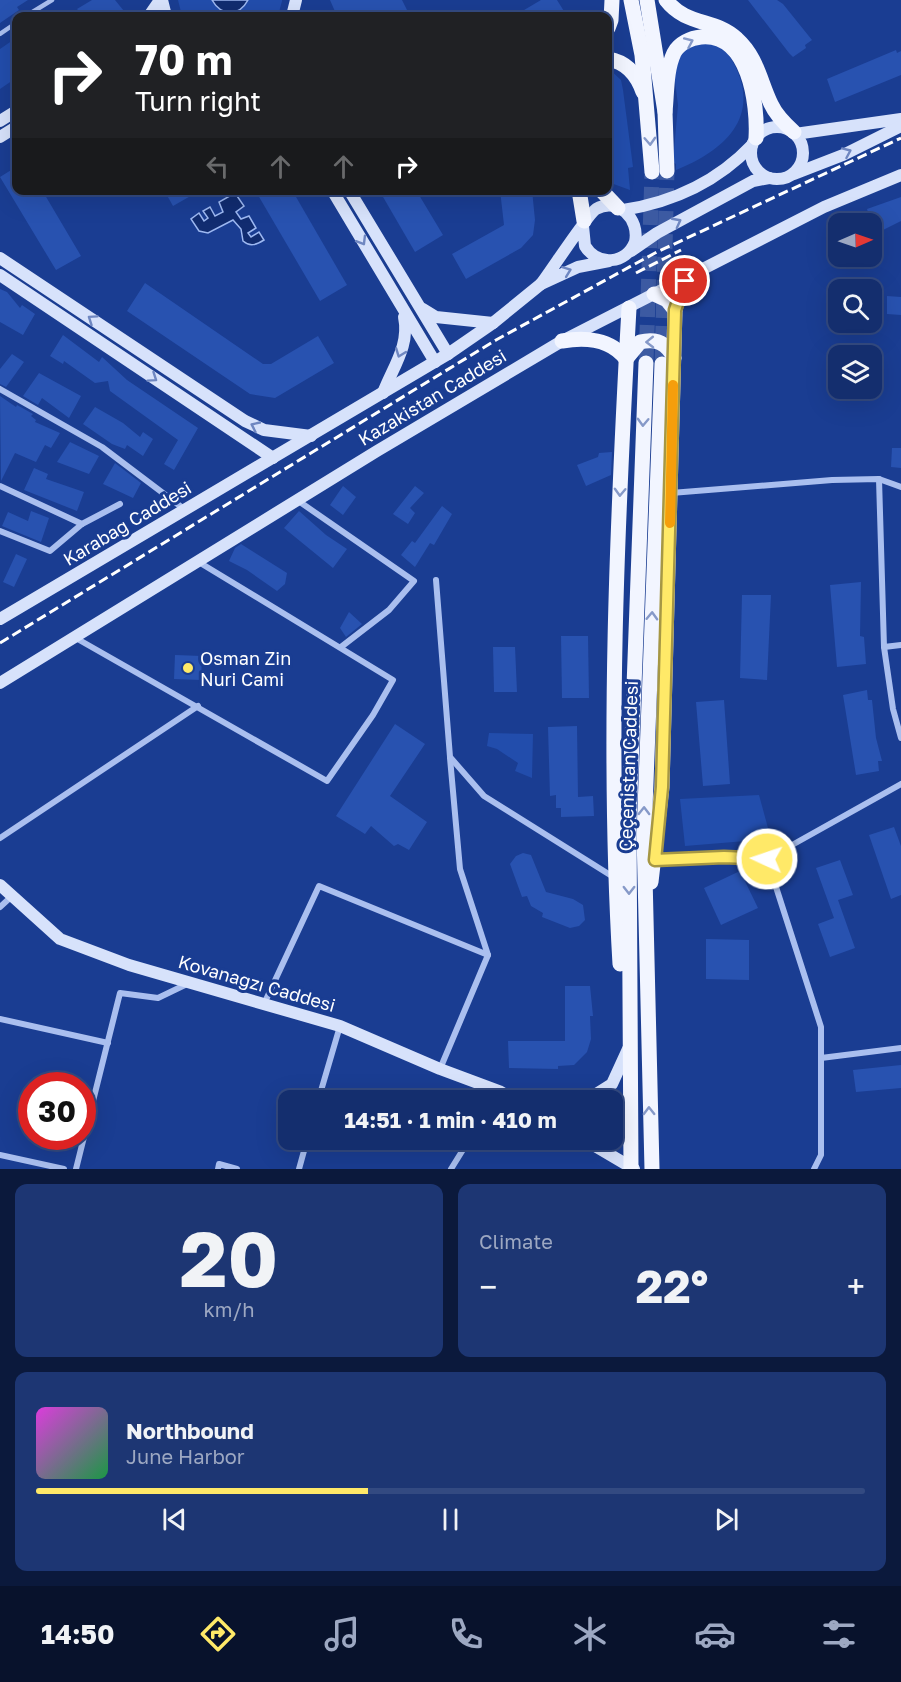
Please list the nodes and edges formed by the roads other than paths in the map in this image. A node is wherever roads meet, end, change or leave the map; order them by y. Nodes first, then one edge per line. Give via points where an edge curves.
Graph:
1 (632, 0) edge
2 (647, 0) edge
3 (666, 0) edge
4 (48, 1) edge
5 (32, 12) edge
6 (612, 60) edge
7 (648, 112) junction
8 (665, 112) junction
9 (901, 119) edge
10 (901, 126) edge
11 (794, 133) junction
12 (754, 141) junction
13 (793, 174) junction
14 (901, 175) edge
15 (769, 178) junction
16 (335, 195) edge
17 (352, 195) edge
18 (580, 195) edge
19 (606, 195) edge
20 (621, 209) junction
21 (584, 223) junction
22 (628, 253) junction
23 (0, 258) edge
24 (391, 261) junction
25 (609, 261) junction
26 (379, 269) junction
27 (690, 274) junction
28 (0, 275) edge
29 (541, 284) junction
30 (654, 294) junction
31 (415, 301) junction
32 (628, 308) junction
33 (403, 310) junction
34 (675, 310) junction
35 (493, 323) junction
36 (562, 341) junction
37 (448, 354) junction
38 (626, 359) junction
39 (668, 361) junction
40 (435, 362) junction
41 (646, 363) tunnel mouth
42 (0, 389) edge
43 (383, 393) junction
44 (312, 436) junction
45 (273, 458) junction
46 (879, 479) junction
47 (0, 486) edge
48 (901, 487) edge
49 (671, 493) junction
50 (297, 500) junction
51 (120, 504) dead end
52 (184, 510) junction
53 (82, 524) junction
54 (0, 531) edge
55 (197, 560) junction
56 (436, 580) dead end
57 (0, 619) edge
58 (73, 637) junction
59 (901, 645) edge
60 (341, 647) junction
61 (884, 647) junction
62 (0, 683) edge
63 (198, 706) junction
64 (901, 738) edge
65 (450, 757) junction
66 (901, 784) edge
67 (0, 838) edge
68 (767, 859) junction
69 (655, 860) junction
70 (615, 878) junction
71 (0, 885) edge
72 (12, 896) junction
73 (0, 907) edge
74 (646, 912) junction
75 (488, 955) junction
76 (190, 982) junction
77 (264, 1004) junction
78 (0, 1019) edge
79 (340, 1026) junction
80 (108, 1043) junction
81 (630, 1045) junction
82 (901, 1048) edge
83 (821, 1058) junction
84 (440, 1070) junction
85 (321, 1090) edge
86 (483, 1090) edge
87 (602, 1090) edge
88 (304, 1150) edge
89 (463, 1150) edge
90 (602, 1150) edge
91 (0, 1155) edge
92 (632, 1168) edge
93 (64, 1169) edge
94 (76, 1169) edge
95 (218, 1169) edge
96 (237, 1169) edge
97 (299, 1169) edge
98 (451, 1169) edge
99 (652, 1169) edge
100 (814, 1169) edge

1 - 7 main road
2 - 8 main road
3 - 11 main road via 685,17 721,28 741,42 755,63 774,110
4 - 5 lane
6 - 7 main road via 631,71
7 -> 8 main road via 659,171
8 -> 12 main road via 674,54 692,39 712,38 735,53 751,82 757,111
9 - 11 main road
13 -> 10 main road
11 - 12 main road via 771,127
11 - 13 main road via 803,157
12 - 15 main road via 753,163
12 - 20 main road via 723,173 688,192 649,205
13 - 15 main road
14 - 27 main road, Kazakistan Caddesi via 824,207
22 -> 15 main road via 753,181
16 -> 26 main road
17 - 24 main road
18 - 21 main road
19 - 20 main road
20 - 21 main road via 599,208
20 - 22 main road via 636,228 635,242
21 - 25 main road via 582,238 587,250
21 - 29 main road
22 - 25 main road
44 -> 23 main road via 264,430 245,421
24 - 26 main road
24 - 31 main road
29 -> 25 main road via 578,267
26 - 33 main road
27 - 30 main road, Kazakistan Caddesi
27 - 34 main road
28 -> 45 main road
29 - 35 main road, Karabağ Caddesi
30 - 32 main road, Kazakistan Caddesi
30 - 34 main road via 670,302
31 - 35 main road via 436,317
31 - 37 main road
32 - 36 main road, Kazakistan Caddesi
32 - 38 main road
33 - 40 main road
33 -> 43 main road via 407,332
34 - 39 main road
35 - 37 main road, Karabağ Caddesi
36 - 38 main road via 601,342
36 - 50 main road, Kazakistan Caddesi
37 - 40 main road, Karabağ Caddesi
39 -> 38 main road via 665,345 651,341 635,346
38 -> 70 main road via 615,616
39 - 49 main road
74 -> 39 main road, Çeçenistan Caddesi via 645,800
40 - 43 main road, Karabağ Caddesi
41 -> 81 main road, Çeçenistan Caddesi via 629,820
42 - 52 street via 102,447
43 - 44 main road, Karabağ Caddesi
44 - 45 main road, Karabağ Caddesi
45 - 52 main road, Karabağ Caddesi
46 - 48 street
46 - 49 street
46 - 61 street
47 - 53 street
49 - 69 main road via 662,787
50 - 55 main road, Kazakistan Caddesi
50 - 60 street via 414,581 389,610
51 - 53 street
52 - 57 main road, Karabağ Caddesi
53 - 54 street via 50,551
55 - 58 main road, Kazakistan Caddesi
55 - 60 street
56 - 65 street
58 - 62 main road, Kazakistan Caddesi
58 - 63 street
59 - 61 street
60 - 63 street via 393,680 327,781
61 - 64 street via 892,709
63 - 67 street
65 - 70 street via 484,796
65 - 75 street via 460,869
66 - 68 street
68 - 69 street
68 - 83 street via 821,1027
69 - 74 main road
70 - 81 main road via 622,998
71 - 72 main road, Kovanağzı Caddesi
72 - 73 street
72 - 76 main road, Kovanağzı Caddesi via 60,939 129,965
99 -> 74 main road, Çeçenistan Caddesi
75 - 77 street via 319,886
75 - 84 street
76 - 77 main road, Kovanağzı Caddesi
76 - 80 street via 158,998 120,993
77 - 79 main road, Kovanağzı Caddesi
78 - 80 street
79 - 84 main road, Kovanağzı Caddesi
79 - 85 street
80 - 94 street
81 - 87 main road via 612,1084
81 - 92 main road, Çeçenistan Caddesi
82 - 83 street
83 - 100 street via 821,1155
84 - 86 main road, Kovanağzı Caddesi
88 - 97 street
89 - 98 street
90 - 92 main road
91 - 93 street
95 - 96 street via 219,1164

